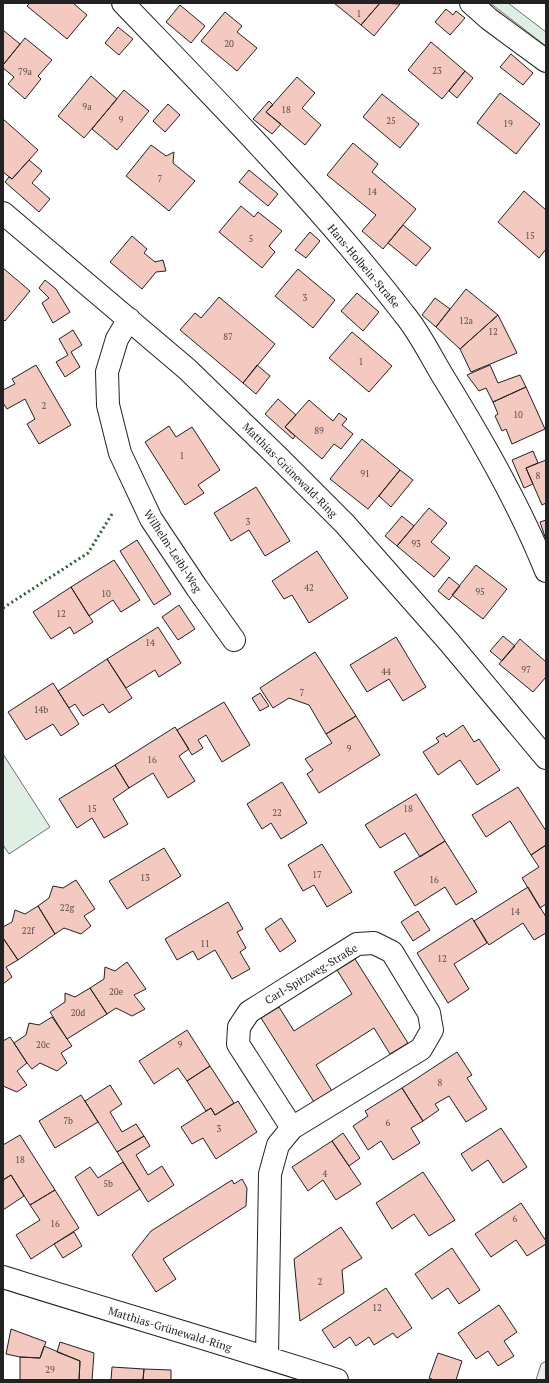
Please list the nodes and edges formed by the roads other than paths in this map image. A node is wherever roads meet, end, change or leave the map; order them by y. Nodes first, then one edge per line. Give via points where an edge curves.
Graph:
1 (123, 3) edge
2 (471, 3) edge
3 (546, 61) edge
4 (3, 213) edge
5 (129, 319) junction
6 (546, 571) edge
7 (234, 640) dead end
8 (546, 758) edge
9 (292, 1128) junction
10 (3, 1277) edge
11 (267, 1358) junction
12 (337, 1380) edge

1 - 6 street, Hans-Holbein-Straße via 242,127 406,316 475,428 531,535
2 - 3 street
4 - 5 street, Matthias-Grünewald-Ring
5 - 7 street, Wilhelm-Leibl-Weg via 117,339 107,372 108,405 120,453 151,519
5 - 8 street, Matthias-Grünewald-Ring via 187,369 345,524 449,642
9 - 9 street, Carl-Spitzweg-Straße via 421,1049 432,1030 429,1012 392,952 374,943 357,944 248,1012 239,1027 238,1044
9 - 11 street, Carl-Spitzweg-Straße via 278,1146 270,1174
10 - 11 street, Matthias-Grünewald-Ring
11 - 12 street, Matthias-Grünewald-Ring

